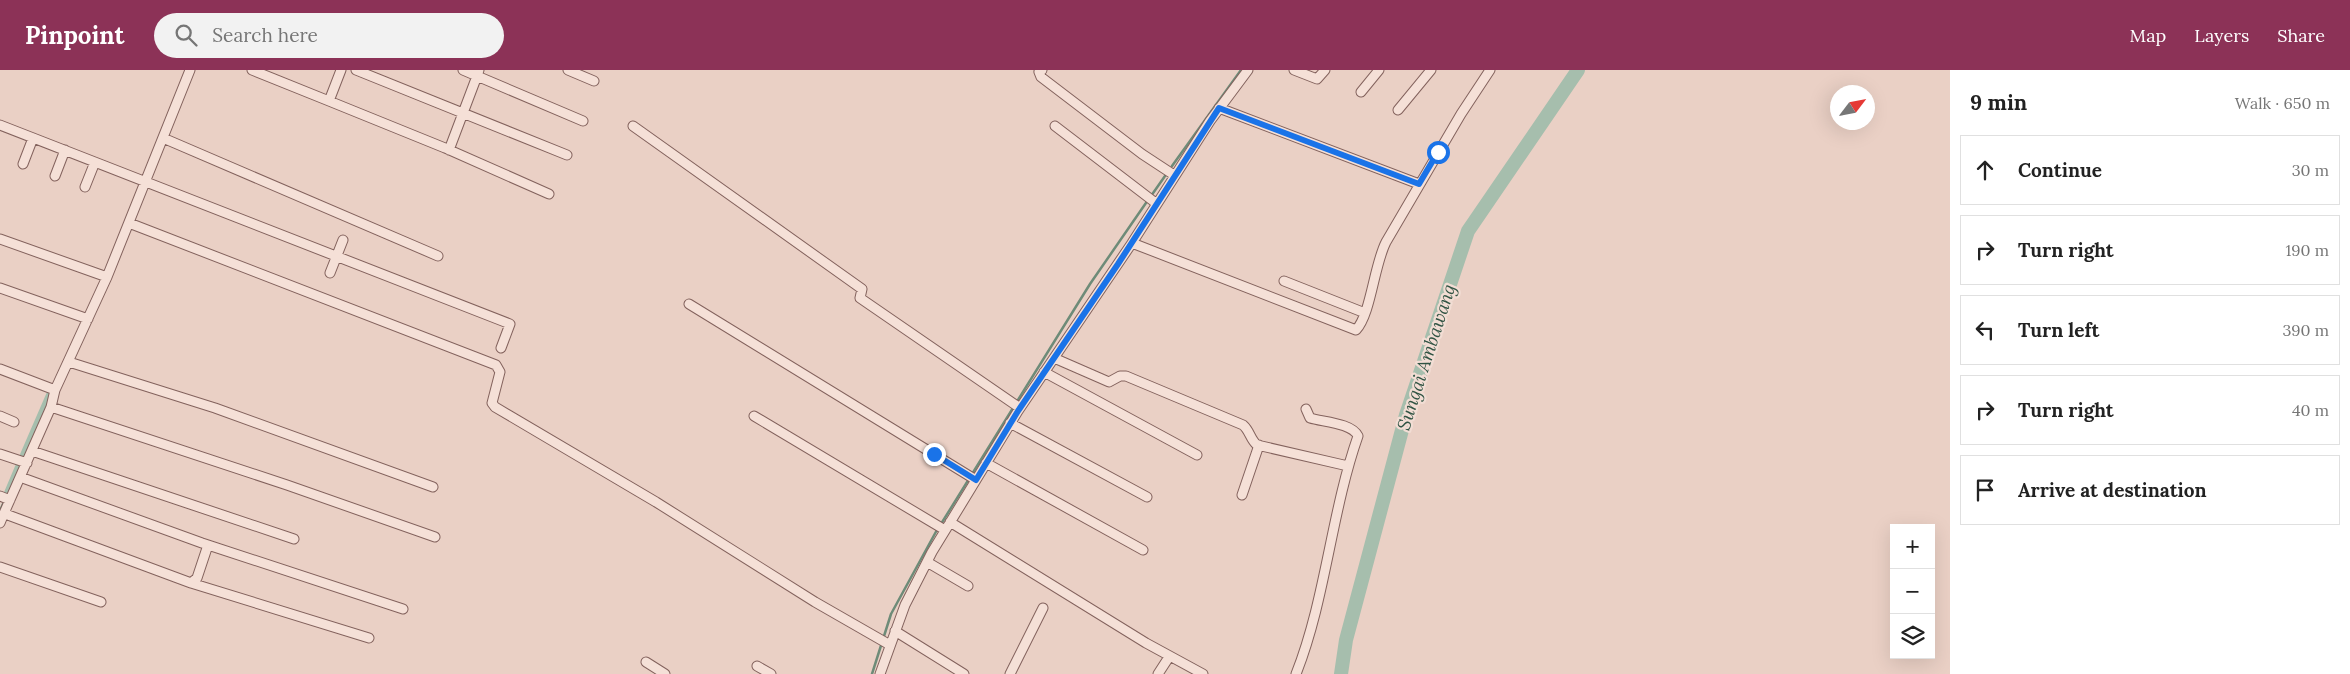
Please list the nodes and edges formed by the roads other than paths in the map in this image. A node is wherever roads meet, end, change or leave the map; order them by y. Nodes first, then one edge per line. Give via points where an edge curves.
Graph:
1 (190, 70) edge
2 (252, 70) edge
3 (341, 70) edge
4 (356, 70) edge
5 (463, 70) edge
6 (568, 70) edge
7 (1042, 70) edge
8 (1248, 70) edge
9 (1294, 70) edge
10 (1325, 70) edge
11 (1379, 70) edge
12 (1490, 70) edge
13 (1428, 71) edge
14 (478, 73) edge
15 (594, 81) dead end
16 (1361, 92) dead end
17 (329, 101) junction
18 (1219, 108) junction
19 (1398, 110) dead end
20 (464, 114) junction
21 (583, 121) dead end
22 (0, 126) edge
23 (633, 126) dead end
24 (1055, 126) dead end
25 (33, 138) junction
26 (163, 138) junction
27 (65, 150) junction
28 (450, 150) junction
29 (567, 155) dead end
30 (94, 162) junction
31 (23, 164) dead end
32 (1174, 175) junction
33 (55, 176) dead end
34 (145, 182) junction
35 (1419, 184) junction
36 (85, 187) dead end
37 (550, 194) dead end
38 (1157, 204) junction
39 (129, 223) junction
40 (0, 239) edge
41 (343, 240) dead end
42 (1132, 243) junction
43 (336, 256) junction
44 (438, 256) dead end
45 (330, 273) dead end
46 (107, 277) junction
47 (1284, 281) dead end
48 (0, 288) edge
49 (689, 304) dead end
50 (1365, 314) junction
51 (88, 319) junction
52 (501, 348) dead end
53 (1054, 358) junction
54 (69, 362) junction
55 (0, 369) edge
56 (1044, 372) junction
57 (55, 390) junction
58 (51, 407) junction
59 (1020, 408) junction
60 (1306, 409) dead end
61 (0, 416) edge
62 (754, 416) dead end
63 (14, 422) dead end
64 (1010, 423) junction
65 (1259, 445) junction
66 (32, 450) junction
67 (0, 454) edge
68 (1197, 455) dead end
69 (27, 463) junction
70 (986, 463) junction
71 (1348, 466) junction
72 (20, 477) junction
73 (976, 480) junction
74 (433, 487) dead end
75 (1242, 494) dead end
76 (0, 496) edge
77 (1148, 497) dead end
78 (10, 500) junction
79 (7, 513) junction
80 (0, 523) edge
81 (948, 526) junction
82 (435, 537) dead end
83 (294, 539) dead end
84 (208, 545) junction
85 (1143, 550) dead end
86 (927, 562) junction
87 (0, 567) edge
88 (191, 583) junction
89 (968, 586) dead end
90 (101, 602) dead end
91 (1043, 608) dead end
92 (403, 609) dead end
93 (895, 630) junction
94 (369, 638) dead end
95 (890, 645) junction
96 (1169, 657) junction
97 (646, 662) dead end
98 (757, 666) dead end
99 (665, 674) edge
100 (771, 674) edge
101 (880, 674) edge
102 (964, 674) edge
103 (1010, 674) edge
104 (1158, 674) edge
105 (1203, 674) edge
106 (1296, 674) edge

1 - 26 street
2 - 17 street
3 - 17 street
4 - 20 street
5 - 14 street
6 - 15 street
7 - 32 street via 1039,72 1041,77
8 - 18 street
9 - 10 street via 1317,79
11 - 16 street
12 - 35 street
13 - 19 street
14 - 20 street
14 - 21 street
17 - 28 street
18 - 32 street
18 - 35 street
20 - 28 street
20 - 29 street
22 - 25 street
23 - 59 street via 862,289 860,298
24 - 38 street
25 - 27 street
25 - 31 street
26 - 34 street
26 - 44 street
27 - 30 street
27 - 33 street
28 - 37 street
30 - 34 street
30 - 36 street
32 - 38 street
34 - 39 street
34 - 43 street
35 - 50 street via 1381,253
38 - 42 street
39 - 46 street
39 - 95 street via 496,365 500,372 492,404 495,407
40 - 46 street
41 - 43 street
42 - 50 street via 1356,330
42 - 53 street
43 - 45 street
43 - 52 street via 510,324
46 - 51 street
47 - 50 street
48 - 51 street
49 - 73 street
51 - 54 street
53 - 56 street
53 - 65 street via 1109,382 1126,376 1244,426 1252,441
54 - 57 street
54 - 74 street via 215,408
55 - 57 street
56 - 59 street
56 - 68 street
57 - 58 street
58 - 66 street
58 - 82 street
59 - 64 street
60 - 71 street via 1310,418 1357,433
61 - 63 street
62 - 81 street
64 - 70 street
64 - 77 street
65 - 71 street
65 - 75 street
66 - 69 street
66 - 83 street
67 - 69 street
69 - 72 street
70 - 73 street
70 - 85 street
71 - 106 street via 1308,645
72 - 78 street
72 - 84 street
73 - 81 street
76 - 78 street
78 - 79 street
79 - 80 street
79 - 88 street
81 - 86 street
81 - 96 street
84 - 88 street via 197,578
84 - 92 street
86 - 89 street
86 - 93 street
87 - 90 street
88 - 94 street
91 - 103 street
93 - 95 street
93 - 102 street
95 - 101 street
96 - 104 street
96 - 105 street
97 - 99 street
98 - 100 street

